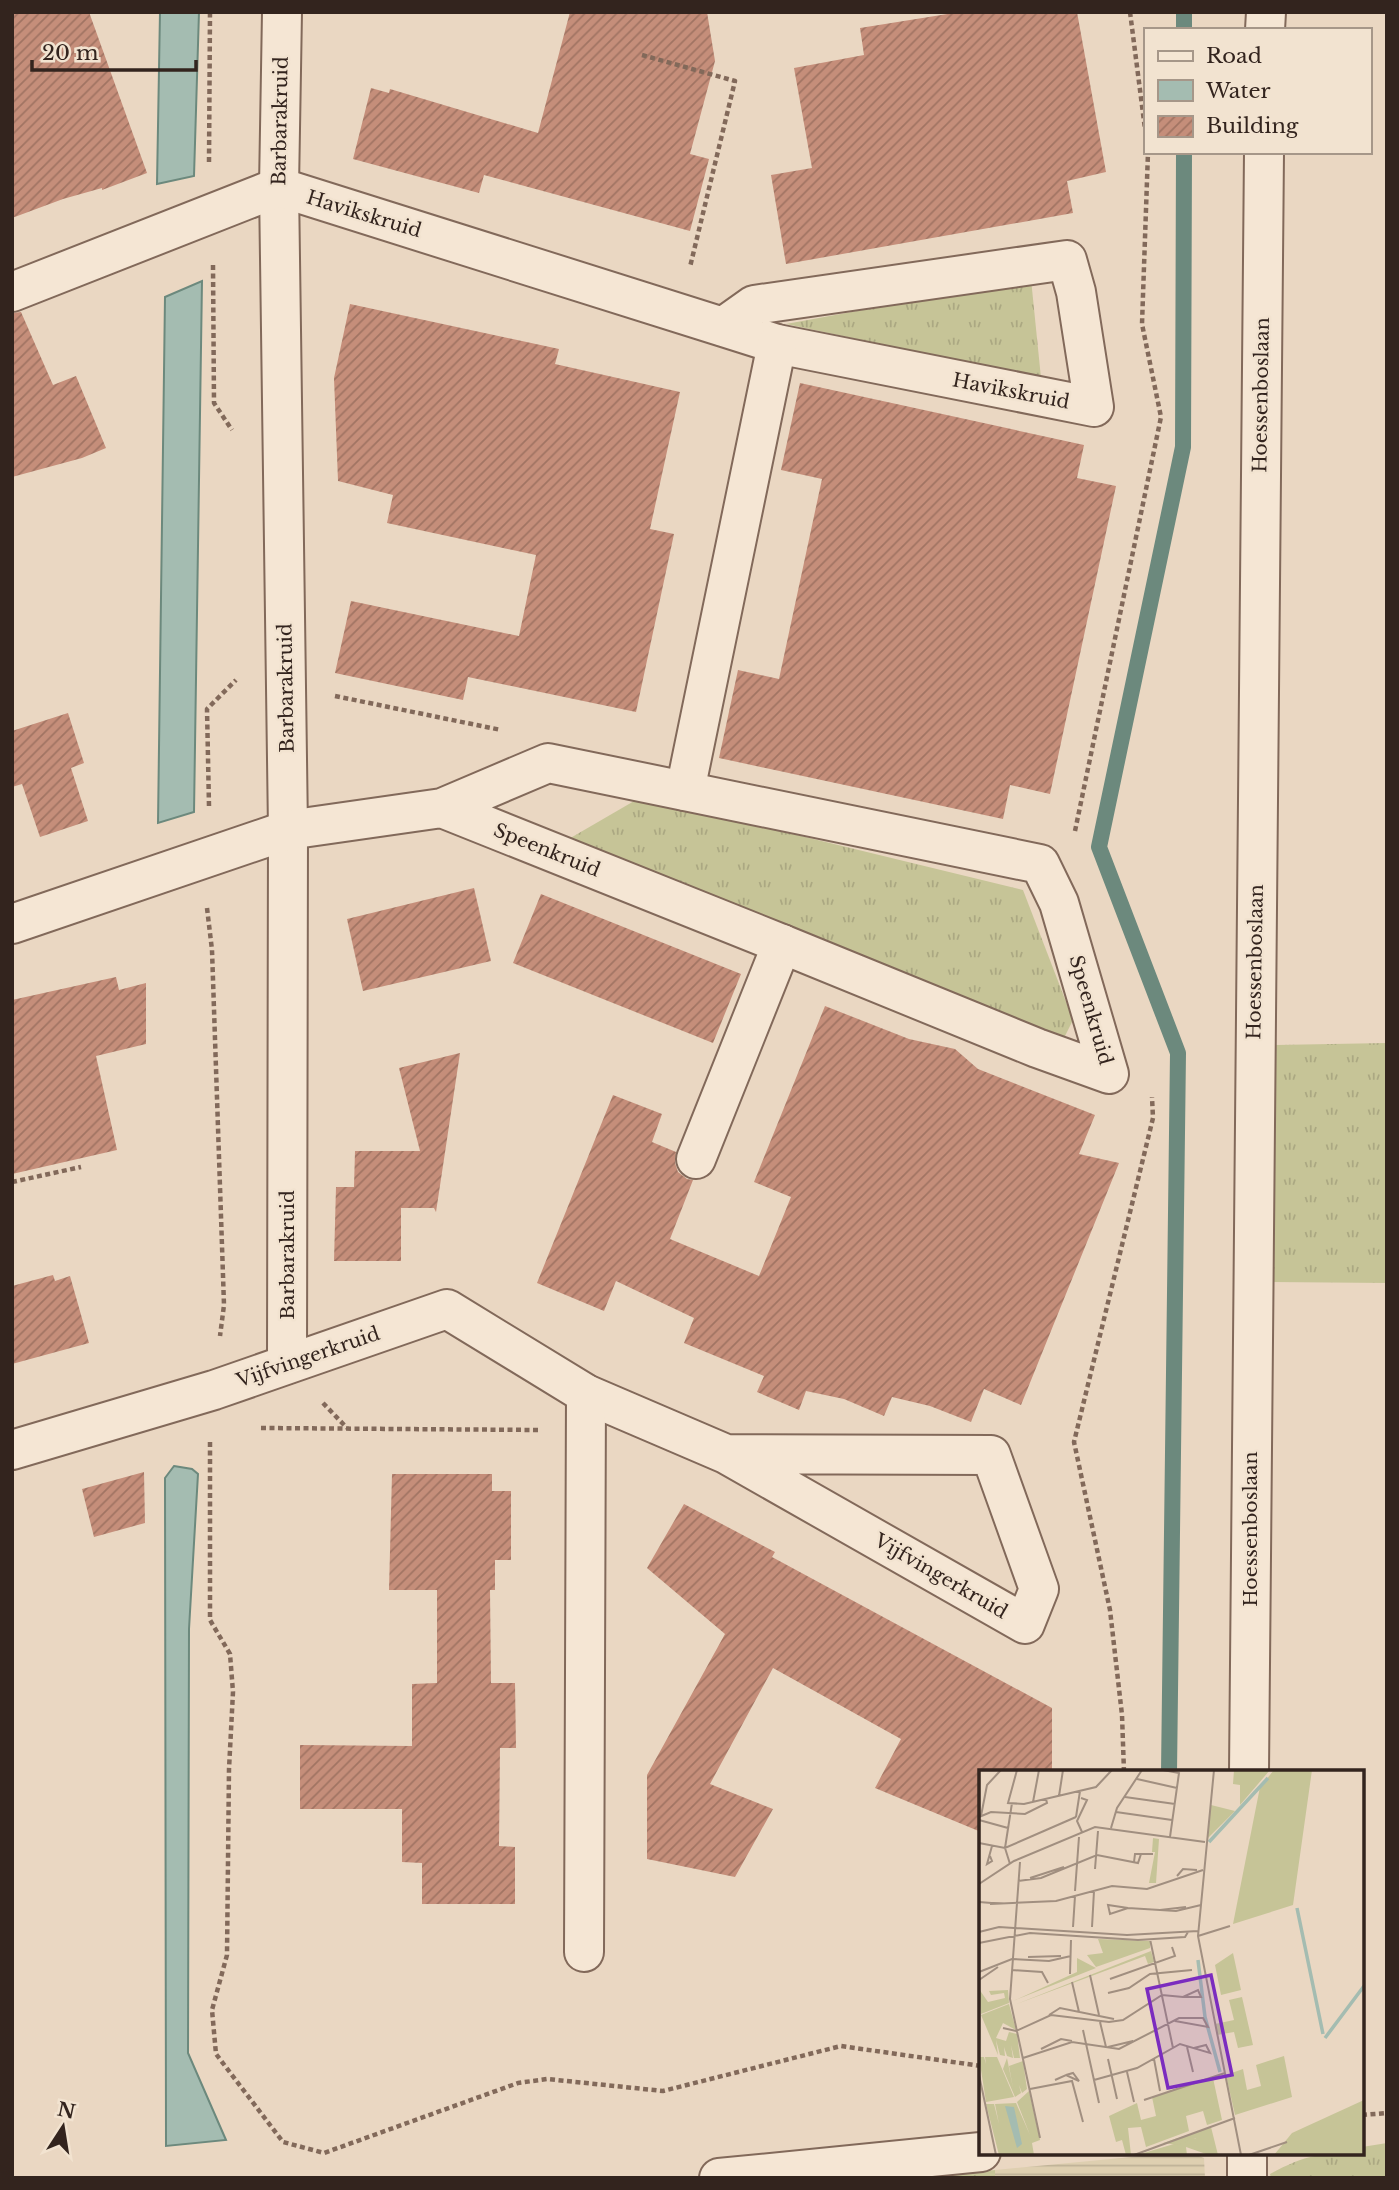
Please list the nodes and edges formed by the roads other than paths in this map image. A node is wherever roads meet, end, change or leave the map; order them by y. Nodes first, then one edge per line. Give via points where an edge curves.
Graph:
1 (282, 12) edge
2 (1264, 154) edge
3 (279, 187) junction
4 (12, 292) edge
5 (723, 327) junction
6 (777, 344) junction
7 (685, 791) junction
8 (442, 808) junction
9 (288, 830) junction
10 (12, 924) edge
11 (782, 944) junction
12 (696, 1159) dead end
13 (287, 1364) junction
14 (586, 1412) junction
15 (12, 1450) edge
16 (726, 1454) junction
17 (1249, 1770) edge
18 (584, 1952) dead end
19 (979, 2152) edge
20 (1247, 2155) edge
21 (719, 2178) edge
22 (1247, 2178) edge

1 - 3 street, Barbarakruid
2 - 17 street, Hoessenboslaan
3 - 4 street
3 - 5 street, Havikskruid
3 - 9 street, Barbarakruid
5 - 6 street, Havikskruid
5 - 6 street, Havikskruid via 754,305 1067,260 1094,407
6 - 7 street
7 - 8 street, Speenkruid via 548,763
7 - 11 street, Speenkruid via 1040,864 1059,903 1109,1074
8 - 9 street, Speenkruid
8 - 11 street, Speenkruid
9 - 10 street, Speenkruid
9 - 13 street, Barbarakruid
11 - 12 street
13 - 14 street, Vijfvingerkruid via 447,1310
13 - 15 street, Vijfvingerkruid via 214,1391
14 - 16 street, Vijfvingerkruid
14 - 18 street
16 - 16 street, Vijfvingerkruid via 1001,1611 1025,1624 1039,1589 991,1455
19 - 21 street
20 - 22 street

